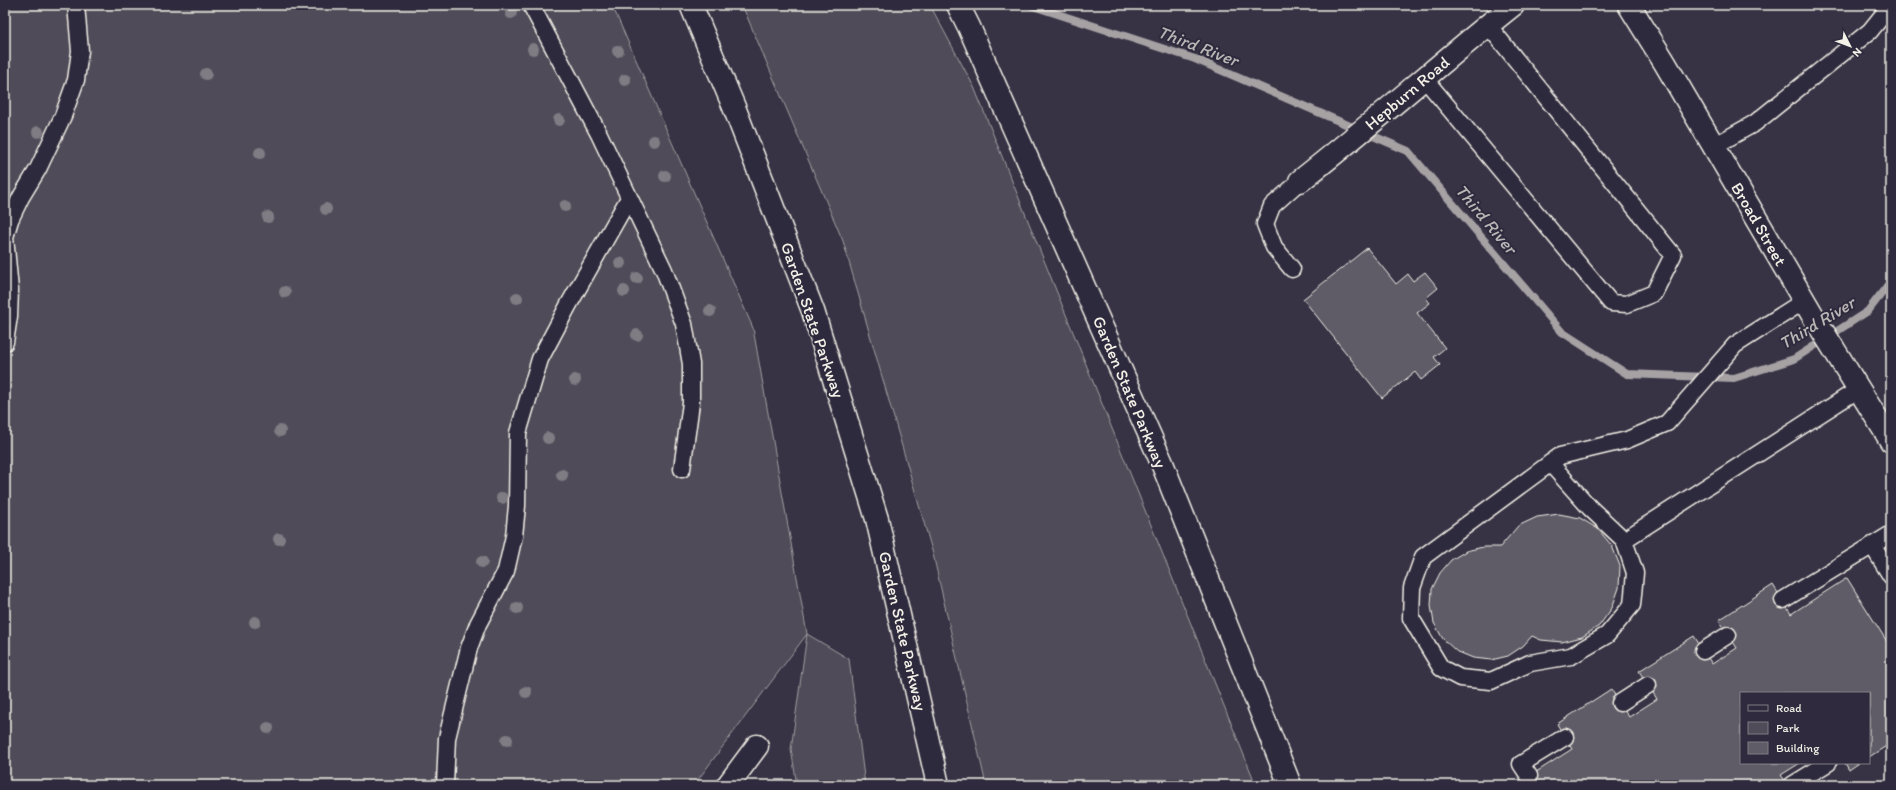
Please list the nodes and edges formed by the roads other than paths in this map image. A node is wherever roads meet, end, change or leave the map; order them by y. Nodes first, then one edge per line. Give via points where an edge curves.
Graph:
1 (76, 5) edge
2 (531, 5) edge
3 (691, 5) edge
4 (958, 5) edge
5 (1513, 5) edge
6 (1629, 5) edge
7 (1891, 5) edge
8 (1488, 25) junction
9 (1424, 78) junction
10 (1714, 146) junction
11 (1300, 181) joint
12 (629, 198) junction
13 (5, 237) edge
14 (1292, 269) dead end
15 (1808, 307) junction
16 (5, 342) edge
17 (1854, 381) junction
18 (1891, 441) edge
19 (1550, 463) junction
20 (682, 469) dead end
21 (1891, 534) edge
22 (1624, 540) junction
23 (1872, 545) junction
24 (1891, 576) edge
25 (1783, 600) dead end
26 (1728, 635) dead end
27 (1703, 651) dead end
28 (1648, 685) dead end
29 (1620, 703) dead end
30 (1565, 737) dead end
31 (929, 744) junction
32 (757, 746) dead end
33 (1826, 764) edge
34 (1529, 776) dead end
35 (445, 785) edge
36 (728, 785) edge
37 (927, 785) edge
38 (938, 785) edge
39 (1290, 785) edge
40 (1792, 785) edge

1 - 13 lane via 80,51 76,80 63,116 38,169 20,197
2 - 12 lane via 599,134
3 - 31 main road, Garden State Parkway via 734,107 813,311 877,519
4 - 39 main road, Garden State Parkway via 970,27 1162,463
5 - 8 main road, Hepburn Road
6 - 10 main road, Broad Street
7 - 10 lane via 1870,31 1761,118
8 - 9 main road, Hepburn Road
8 - 9 lane via 1673,255 1654,293 1627,304 1611,303
9 - 11 main road, Hepburn Road
10 - 15 main road, Broad Street
11 - 14 lane via 1272,206 1265,224 1274,247
12 - 20 lane via 664,270 684,324 691,364 691,403
12 - 35 lane via 540,359 518,434 514,536 506,571 478,624 469,648 447,738
13 - 16 lane via 10,290
15 - 17 main road, Broad Street
15 - 19 lane via 1734,345 1667,423 1627,440 1560,456
17 - 18 main road, Broad Street
17 - 22 lane
19 - 22 lane via 1590,508
19 - 22 lane via 1423,557 1412,588 1411,618 1441,668 1460,678 1491,681 1530,663 1571,656 1607,635 1632,605 1635,572
21 - 23 lane
23 - 24 lane
23 - 25 lane
26 - 27 lane
28 - 29 lane
30 - 34 lane via 1521,764
31 - 37 main road
31 - 38 main road, Garden State Parkway
32 - 36 main road
33 - 40 lane

